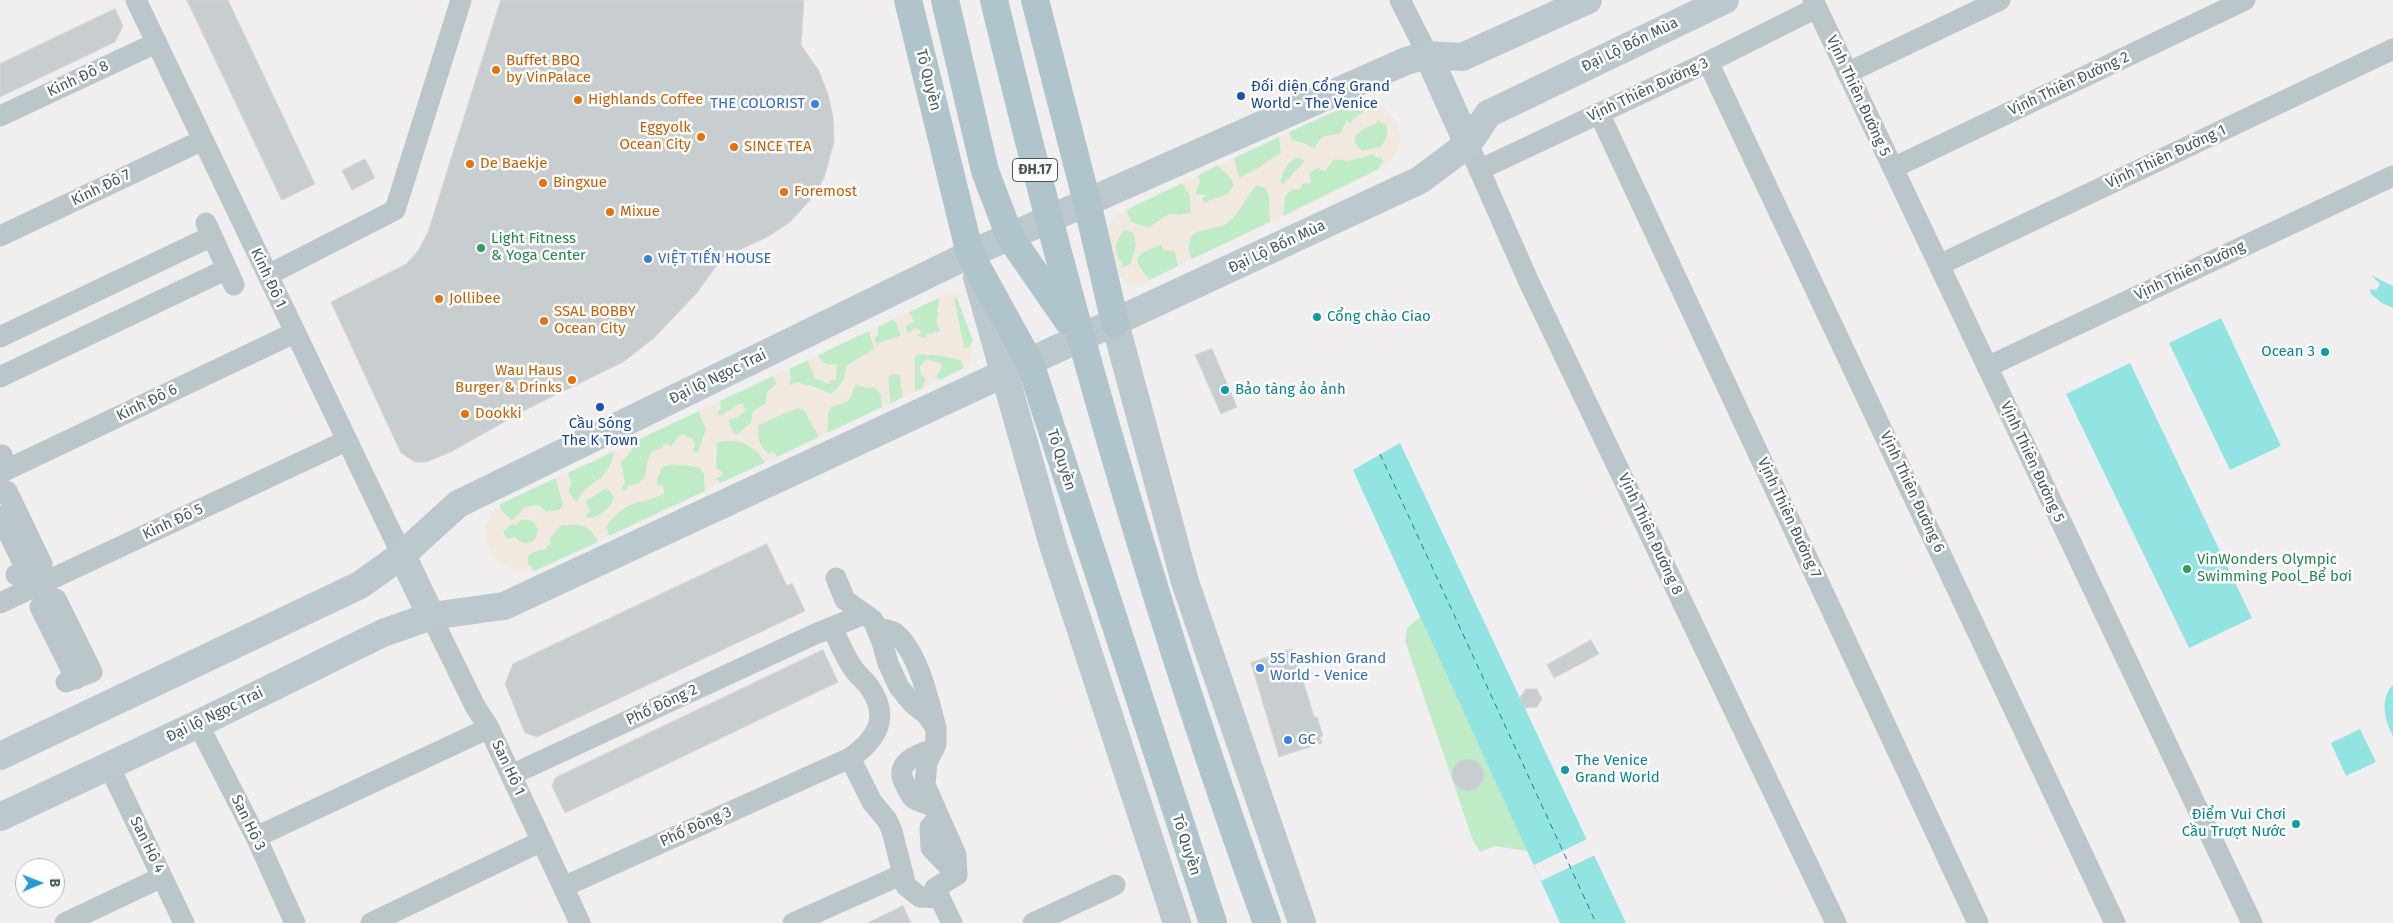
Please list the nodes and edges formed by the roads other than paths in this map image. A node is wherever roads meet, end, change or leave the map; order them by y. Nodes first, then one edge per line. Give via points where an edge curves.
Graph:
1 (136, 0) edge
2 (461, 0) edge
3 (908, 0) edge
4 (945, 0) edge
5 (994, 0) edge
6 (1036, 0) edge
7 (1400, 0) edge
8 (1588, 0) edge
9 (1725, 0) edge
10 (2000, 0) edge
11 (2245, 0) edge
12 (1814, 4) edge
13 (156, 42) junction
14 (2393, 49) edge
15 (1428, 55) junction
16 (1708, 62) junction
17 (1847, 73) junction
18 (1599, 113) junction
19 (0, 116) edge
20 (203, 140) junction
21 (1468, 144) junction
22 (1892, 168) junction
23 (1479, 170) junction
24 (2393, 176) edge
25 (1087, 202) junction
26 (1048, 219) junction
27 (0, 236) edge
28 (1010, 237) junction
29 (970, 254) junction
30 (1939, 265) junction
31 (268, 275) junction
32 (1115, 324) junction
33 (294, 333) junction
34 (0, 337) edge
35 (1080, 339) junction
36 (1030, 363) junction
37 (1987, 367) junction
38 (1004, 375) junction
39 (0, 377) edge
40 (346, 441) junction
41 (1, 462) edge
42 (0, 494) edge
43 (0, 516) edge
44 (402, 555) junction
45 (836, 578) dead end
46 (0, 603) edge
47 (431, 616) junction
48 (870, 621) junction
49 (823, 631) junction
50 (920, 674) junction
51 (897, 683) junction
52 (198, 724) junction
53 (489, 728) junction
54 (935, 738) junction
55 (0, 756) edge
56 (850, 758) junction
57 (109, 766) junction
58 (511, 775) junction
59 (0, 817) edge
60 (256, 837) junction
61 (542, 841) junction
62 (162, 877) junction
63 (895, 877) junction
64 (1115, 885) dead end
65 (563, 887) junction
66 (940, 898) junction
67 (77, 920) edge
68 (184, 923) edge
69 (295, 923) edge
70 (372, 923) edge
71 (580, 923) edge
72 (793, 923) edge
73 (952, 923) edge
74 (1032, 923) edge
75 (1177, 923) edge
76 (1213, 923) edge
77 (1267, 923) edge
78 (1302, 923) edge
79 (1836, 923) edge
80 (1978, 923) edge
81 (2115, 923) edge
82 (2252, 923) edge

1 - 13 street, Kinh Đô 1
2 - 31 street via 395,210
3 - 29 main road, Tô Quyền
4 - 28 main road, ĐH.17 via 984,171
5 - 26 main road, ĐH.17
6 - 25 main road, ĐH.17
7 - 15 street
8 - 15 main road via 1462,57
9 - 21 main road, Đại Lộ Bốn Mùa via 1488,114
10 - 17 street
11 - 22 street, Vịnh Thiên Đường 2
12 - 16 street, Vịnh Thiên Đường 3
12 - 17 street, Vịnh Thiên Đường 5
13 - 19 street, Kinh Đô 8
13 - 20 street, Kinh Đô 1
14 - 30 street, Vịnh Thiên Đường 1
15 - 21 main road
15 - 25 main road via 1379,72
16 - 18 street, Vịnh Thiên Đường 3
16 - 81 street, Vịnh Thiên Đường 6
17 - 22 street, Vịnh Thiên Đường 5
18 - 23 street, Vịnh Thiên Đường 3
18 - 80 street, Vịnh Thiên Đường 7
20 - 27 street, Kinh Đô 7
20 - 31 street, Kinh Đô 1
21 - 23 street, Vịnh Thiên Đường 8
21 - 32 main road, Đại Lộ Bốn Mùa via 1427,176
22 - 30 street, Vịnh Thiên Đường 5
23 - 79 street, Vịnh Thiên Đường 8 via 1528,280
24 - 37 street, Vịnh Thiên Đường
25 - 26 main road
25 - 32 main road, ĐH.17
26 - 28 main road, Đại lộ Ngọc Trai
26 - 35 main road, ĐH.17
28 - 29 main road, Đại lộ Ngọc Trai
28 - 35 main road, ĐH.17
29 - 36 main road, Tô Quyền
29 - 38 main road
29 - 44 main road, Đại lộ Ngọc Trai via 458,504
30 - 37 street, Vịnh Thiên Đường 5
31 - 33 street, Kinh Đô 1
32 - 35 main road, Đại Lộ Bốn Mùa
32 - 78 main road via 1185,582
33 - 40 street, Kinh Đô 1
33 - 41 street, Kinh Đô 6
34 - 39 street via 209,230 230,277
35 - 36 main road, Đại lộ Ngọc Trai
35 - 77 main road via 1217,785
36 - 38 main road, Đại lộ Ngọc Trai
36 - 76 main road, Tô Quyền
37 - 82 street, Vịnh Thiên Đường 5
38 - 47 main road, Đại lộ Ngọc Trai via 504,606
38 - 75 main road via 1053,545
40 - 44 street, Kinh Đô 1
40 - 46 street, Kinh Đô 5
42 - 43 street via 7,491 42,564 22,573
44 - 47 main road
44 - 55 main road, Đại lộ Ngọc Trai via 360,585
45 - 48 street via 845,600
47 - 52 main road, Đại lộ Ngọc Trai via 383,633
47 - 53 street, San Hô 1
48 - 49 street, Phố Đông 2
48 - 50 street via 894,633
48 - 51 street
49 - 56 street, Phố Đông 3 via 845,655 879,705 880,725 867,746
49 - 58 street, Phố Đông 2
50 - 51 street
50 - 54 street
51 - 54 street via 912,703 926,714
52 - 57 main road, Đại lộ Ngọc Trai
52 - 60 street, San Hô 3
53 - 58 street, San Hô 1
53 - 60 street
54 - 66 street via 927,762 925,785 956,855 957,875 935,888
56 - 63 street via 872,802 892,831
56 - 65 street, Phố Đông 3
57 - 59 main road, Đại lộ Ngọc Trai
57 - 62 street, San Hô 4
58 - 61 street, San Hô 1
60 - 69 street, San Hô 3
61 - 65 street, San Hô 1
61 - 70 street
62 - 67 street
62 - 68 street, San Hô 4
63 - 66 street via 920,897
63 - 72 street
64 - 74 street
65 - 71 street, San Hô 1
66 - 73 street

